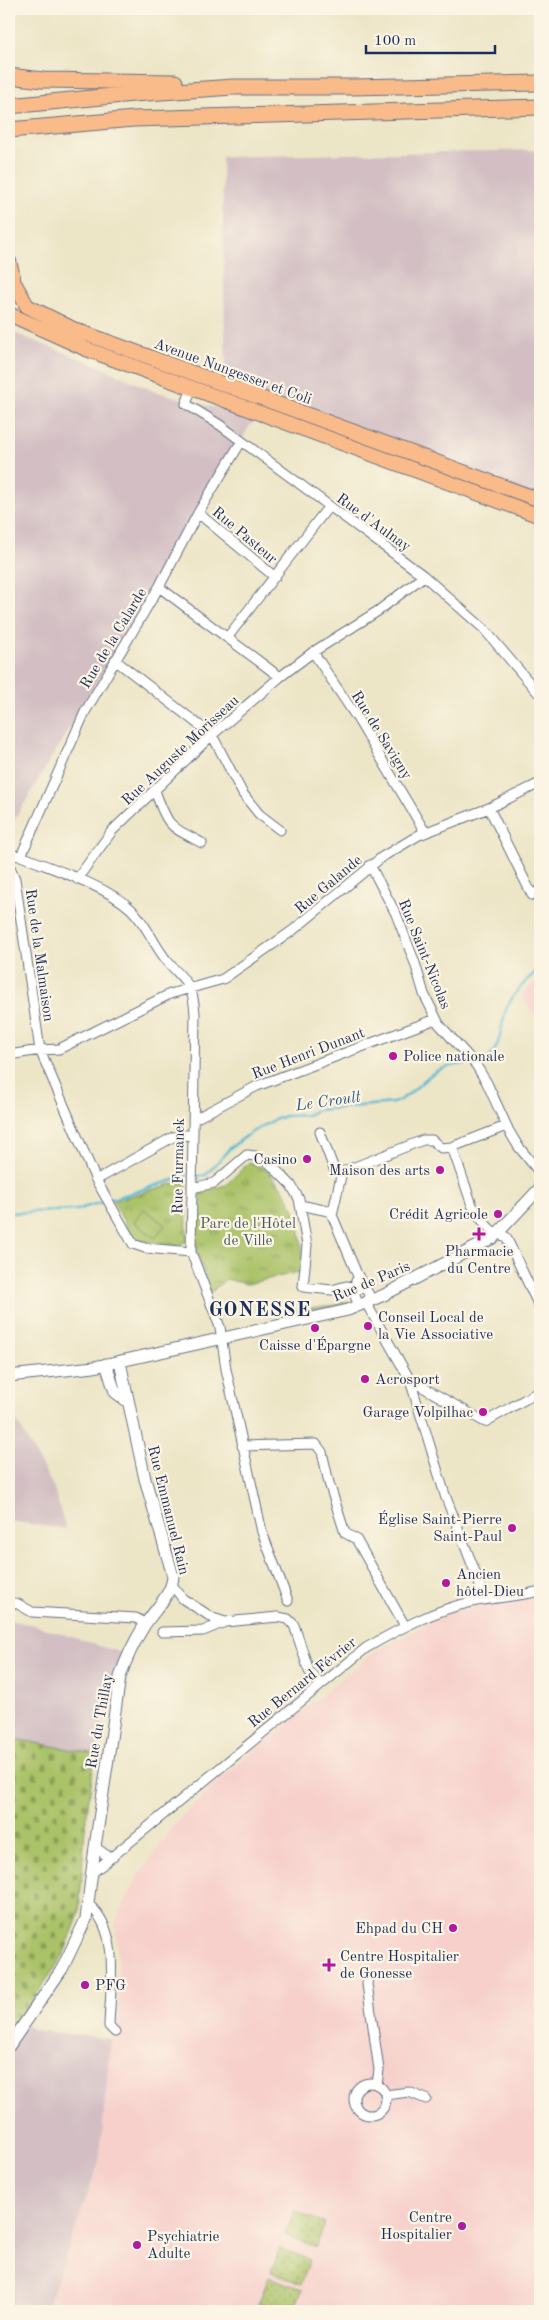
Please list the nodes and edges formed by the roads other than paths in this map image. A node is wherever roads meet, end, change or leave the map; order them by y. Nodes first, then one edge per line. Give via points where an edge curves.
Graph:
1 (9, 76) edge
2 (540, 84) edge
3 (233, 87) junction
4 (9, 106) edge
5 (540, 107) edge
6 (9, 130) edge
7 (9, 260) edge
8 (11, 287) edge
9 (9, 314) edge
10 (192, 388) junction
11 (241, 442) junction
12 (458, 469) junction
13 (453, 484) junction
14 (540, 500) edge
15 (329, 506) junction
16 (198, 513) junction
17 (540, 516) edge
18 (424, 576) junction
19 (274, 577) junction
20 (159, 587) junction
21 (228, 638) junction
22 (314, 652) junction
23 (115, 660) junction
24 (280, 677) junction
25 (540, 694) edge
26 (212, 736) junction
27 (540, 783) edge
28 (155, 792) junction
29 (488, 808) junction
30 (280, 830) dead end
31 (425, 832) junction
32 (202, 843) dead end
33 (21, 856) junction
34 (9, 857) edge
35 (9, 865) edge
36 (370, 865) junction
37 (77, 879) junction
38 (536, 892) edge
39 (190, 988) junction
40 (436, 1019) junction
41 (40, 1050) junction
42 (9, 1055) edge
43 (193, 1120) junction
44 (506, 1126) junction
45 (320, 1132) dead end
46 (193, 1134) junction
47 (452, 1147) junction
48 (342, 1172) junction
49 (540, 1173) edge
50 (96, 1180) junction
51 (192, 1188) junction
52 (540, 1188) edge
53 (300, 1205) junction
54 (333, 1212) junction
55 (498, 1233) junction
56 (191, 1252) junction
57 (361, 1288) junction
58 (365, 1303) junction
59 (540, 1308) edge
60 (222, 1339) junction
61 (120, 1362) junction
62 (106, 1364) junction
63 (12, 1377) edge
64 (410, 1380) junction
65 (540, 1391) edge
66 (127, 1401) junction
67 (242, 1446) junction
68 (173, 1586) junction
69 (540, 1591) edge
70 (483, 1600) junction
71 (288, 1601) dead end
72 (9, 1602) edge
73 (225, 1622) junction
74 (146, 1624) junction
75 (405, 1626) junction
76 (162, 1632) dead end
77 (320, 1684) junction
78 (95, 1847) junction
79 (113, 1857) junction
80 (91, 1874) junction
81 (89, 1905) junction
82 (368, 1978) dead end
83 (114, 2032) dead end
84 (9, 2046) edge
85 (376, 2085) junction
86 (385, 2095) junction
87 (426, 2099) dead end

1 - 3 highway via 43,80 222,82
2 - 3 highway
3 - 4 highway
5 - 6 highway via 134,119
7 - 8 main road, Avenue Nungesser et Coli
8 - 12 main road, Avenue Nungesser et Coli via 26,306 74,329
9 - 10 main road, Avenue Nungesser et Coli via 78,346
10 - 11 street, Rue d'Aulnay via 186,404
10 - 13 main road, Avenue Nungesser et Coli
11 - 15 street, Rue d'Aulnay
11 - 16 street, Rue de la Calarde
12 - 13 main road
12 - 14 main road, Avenue Nungesser et Coli
13 - 17 main road, Avenue Nungesser et Coli
15 - 18 street, Rue d'Aulnay
15 - 19 street
16 - 19 street, Rue Pasteur
16 - 20 street, Rue de la Calarde
18 - 22 street, Rue Auguste Morisseau via 378,611
18 - 25 street, Rue d'Aulnay via 484,629
19 - 21 street
20 - 21 street
20 - 23 street, Rue de la Calarde
21 - 24 street
22 - 24 street, Rue Auguste Morisseau
22 - 31 street, Rue de Savigny
23 - 26 street
23 - 33 street, Rue de la Calarde via 85,712
24 - 26 street, Rue Auguste Morisseau
26 - 28 street, Rue Auguste Morisseau
26 - 30 street via 243,794 258,814
27 - 29 street, Rue Galande
28 - 32 street via 172,827
28 - 37 street, Rue Auguste Morisseau via 112,831
29 - 31 street, Rue Galande
29 - 38 street
31 - 36 street, Rue Galande
33 - 34 street
33 - 37 street
35 - 41 street, Rue de la Malmaison via 15,879
36 - 39 street, Rue Galande via 330,901 247,964 223,979
36 - 40 street, Rue Saint-Nicolas via 396,914
37 - 39 street via 130,909
39 - 41 street, Rue Galande via 170,994 59,1049
39 - 43 street, Rue Furmanek via 195,1014
40 - 43 street, Rue Henri Dunant via 257,1086
40 - 44 street, Rue Saint-Nicolas via 476,1065
41 - 42 street, Rue Galande
41 - 50 street, Rue de la Malmaison
43 - 46 street, Rue Furmanek
44 - 47 street
44 - 49 street, Rue Saint-Nicolas
45 - 48 street via 334,1169
46 - 50 street via 173,1137
46 - 51 street, Rue Furmanek
47 - 48 street via 441,1148 432,1140 423,1140
47 - 55 street via 476,1211 492,1231
48 - 54 street
50 - 56 street, Rue de la Malmaison via 133,1244
51 - 53 street via 214,1183 243,1157 251,1154 269,1163 298,1189
51 - 56 street, Rue Furmanek
52 - 55 street, Rue de Paris
53 - 54 street
53 - 57 street via 307,1245 303,1287
54 - 57 street via 334,1223
55 - 58 street, Rue de Paris via 445,1264
55 - 59 street via 506,1238
56 - 60 street, Rue Furmanek
57 - 58 street
57 - 58 street via 355,1296
58 - 60 street, Rue de Paris via 348,1310
58 - 64 street
60 - 61 street, Rue de Paris
60 - 67 street, Rue Furmanek
61 - 62 street, Rue de Paris
61 - 66 street, Rue Emmanuel Rain
62 - 63 street, Rue de Paris
62 - 66 street via 115,1392
64 - 65 street via 485,1422
64 - 70 street
66 - 68 street, Rue Emmanuel Rain
67 - 71 street, Rue Furmanek via 262,1532
67 - 75 street via 316,1444 322,1452 345,1533 356,1539 364,1550
68 - 73 street, Rue Emmanuel Rain via 183,1599
68 - 74 street, Rue du Thillay
69 - 70 street, Rue Bernard Février
70 - 75 street, Rue Bernard Février via 444,1610
72 - 74 street via 32,1612 136,1618
73 - 76 street via 203,1632
73 - 77 street via 278,1616 288,1619 294,1625 309,1671
74 - 78 street, Rue du Thillay via 120,1677
75 - 77 street, Rue Bernard Février via 366,1648
77 - 79 street, Rue Bernard Février
78 - 79 street
78 - 80 street, Rue du Thillay
79 - 80 street, Rue Bernard Février
80 - 81 street, Rue du Thillay
81 - 83 street via 103,1922 110,1943 110,2026
81 - 84 street, Rue du Thillay via 86,1919 62,1968
82 - 85 street via 379,2070
85 - 86 street
85 - 86 street via 360,2088 355,2095 357,2108 366,2115 375,2114 385,2104
86 - 87 street via 409,2092

